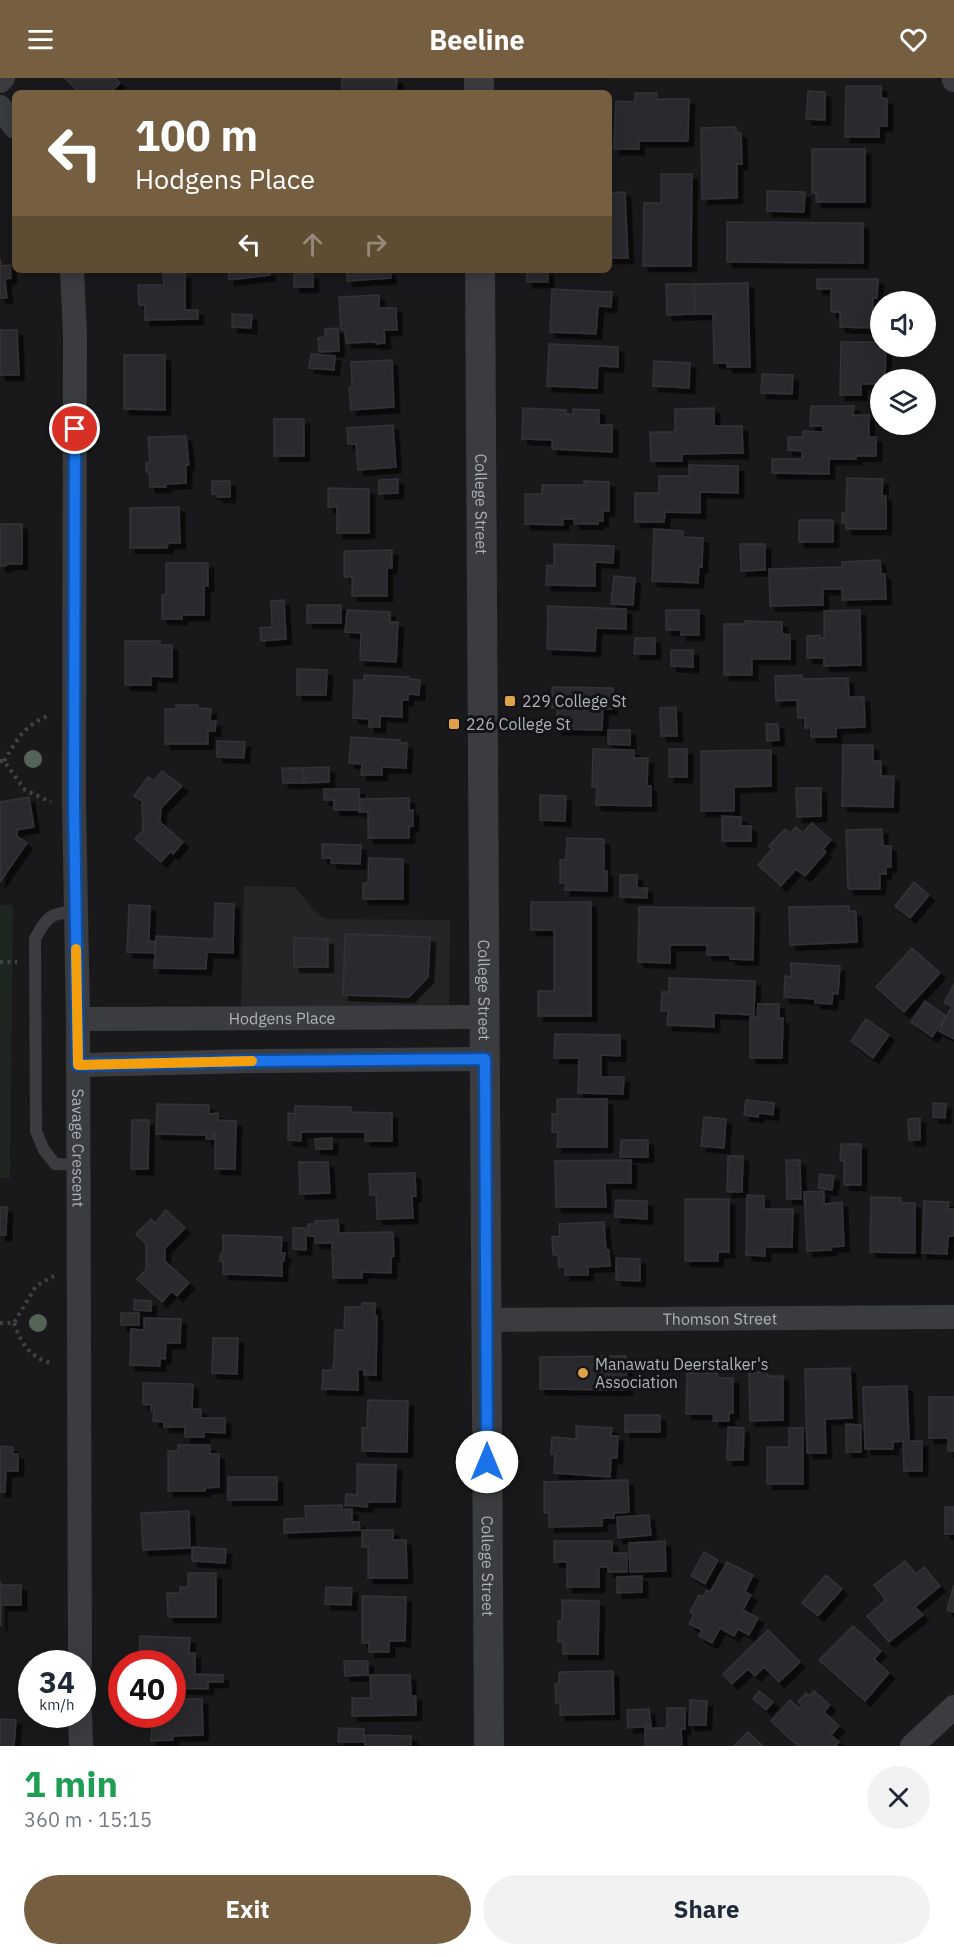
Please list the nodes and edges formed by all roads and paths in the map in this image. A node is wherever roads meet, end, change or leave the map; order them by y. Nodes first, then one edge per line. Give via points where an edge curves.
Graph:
1 (0, 107) edge
2 (12, 123) edge
3 (72, 273) edge
4 (480, 273) edge
5 (75, 713) junction
6 (2, 761) edge
7 (74, 803) junction
8 (75, 911) junction
9 (485, 1017) junction
10 (78, 1019) junction
11 (485, 1059) junction
12 (78, 1065) junction
13 (77, 1165) junction
14 (78, 1273) junction
15 (954, 1317) edge
16 (486, 1320) junction
17 (0, 1323) edge
18 (14, 1323) junction
19 (79, 1366) junction
20 (80, 1650) edge
21 (954, 1707) edge
22 (80, 1728) edge
23 (81, 1746) edge
24 (489, 1746) edge
25 (912, 1746) edge

1 - 2 street
3 - 5 street, Savage Crescent
4 - 9 street, College Street
5 - 6 path via 59,712 40,718 21,732
5 - 7 street, Savage Crescent
6 - 7 path via 26,790 55,804
7 - 8 street, Savage Crescent
8 - 10 street, Savage Crescent
8 - 13 lane via 55,913 35,939 36,1131 55,1164
9 - 10 street, Hodgens Place
9 - 11 street, College Street
10 - 12 street, Savage Crescent
11 - 12 street
11 - 16 street, College Street
12 - 13 street, Savage Crescent
13 - 14 street, Savage Crescent
14 - 18 path via 51,1276 36,1286
14 - 19 street, Savage Crescent
15 - 16 street, Thomson Street
16 - 24 street, College Street
17 - 18 path
18 - 19 path via 20,1341 38,1359
19 - 20 street, Savage Crescent
21 - 25 street
22 - 23 street

